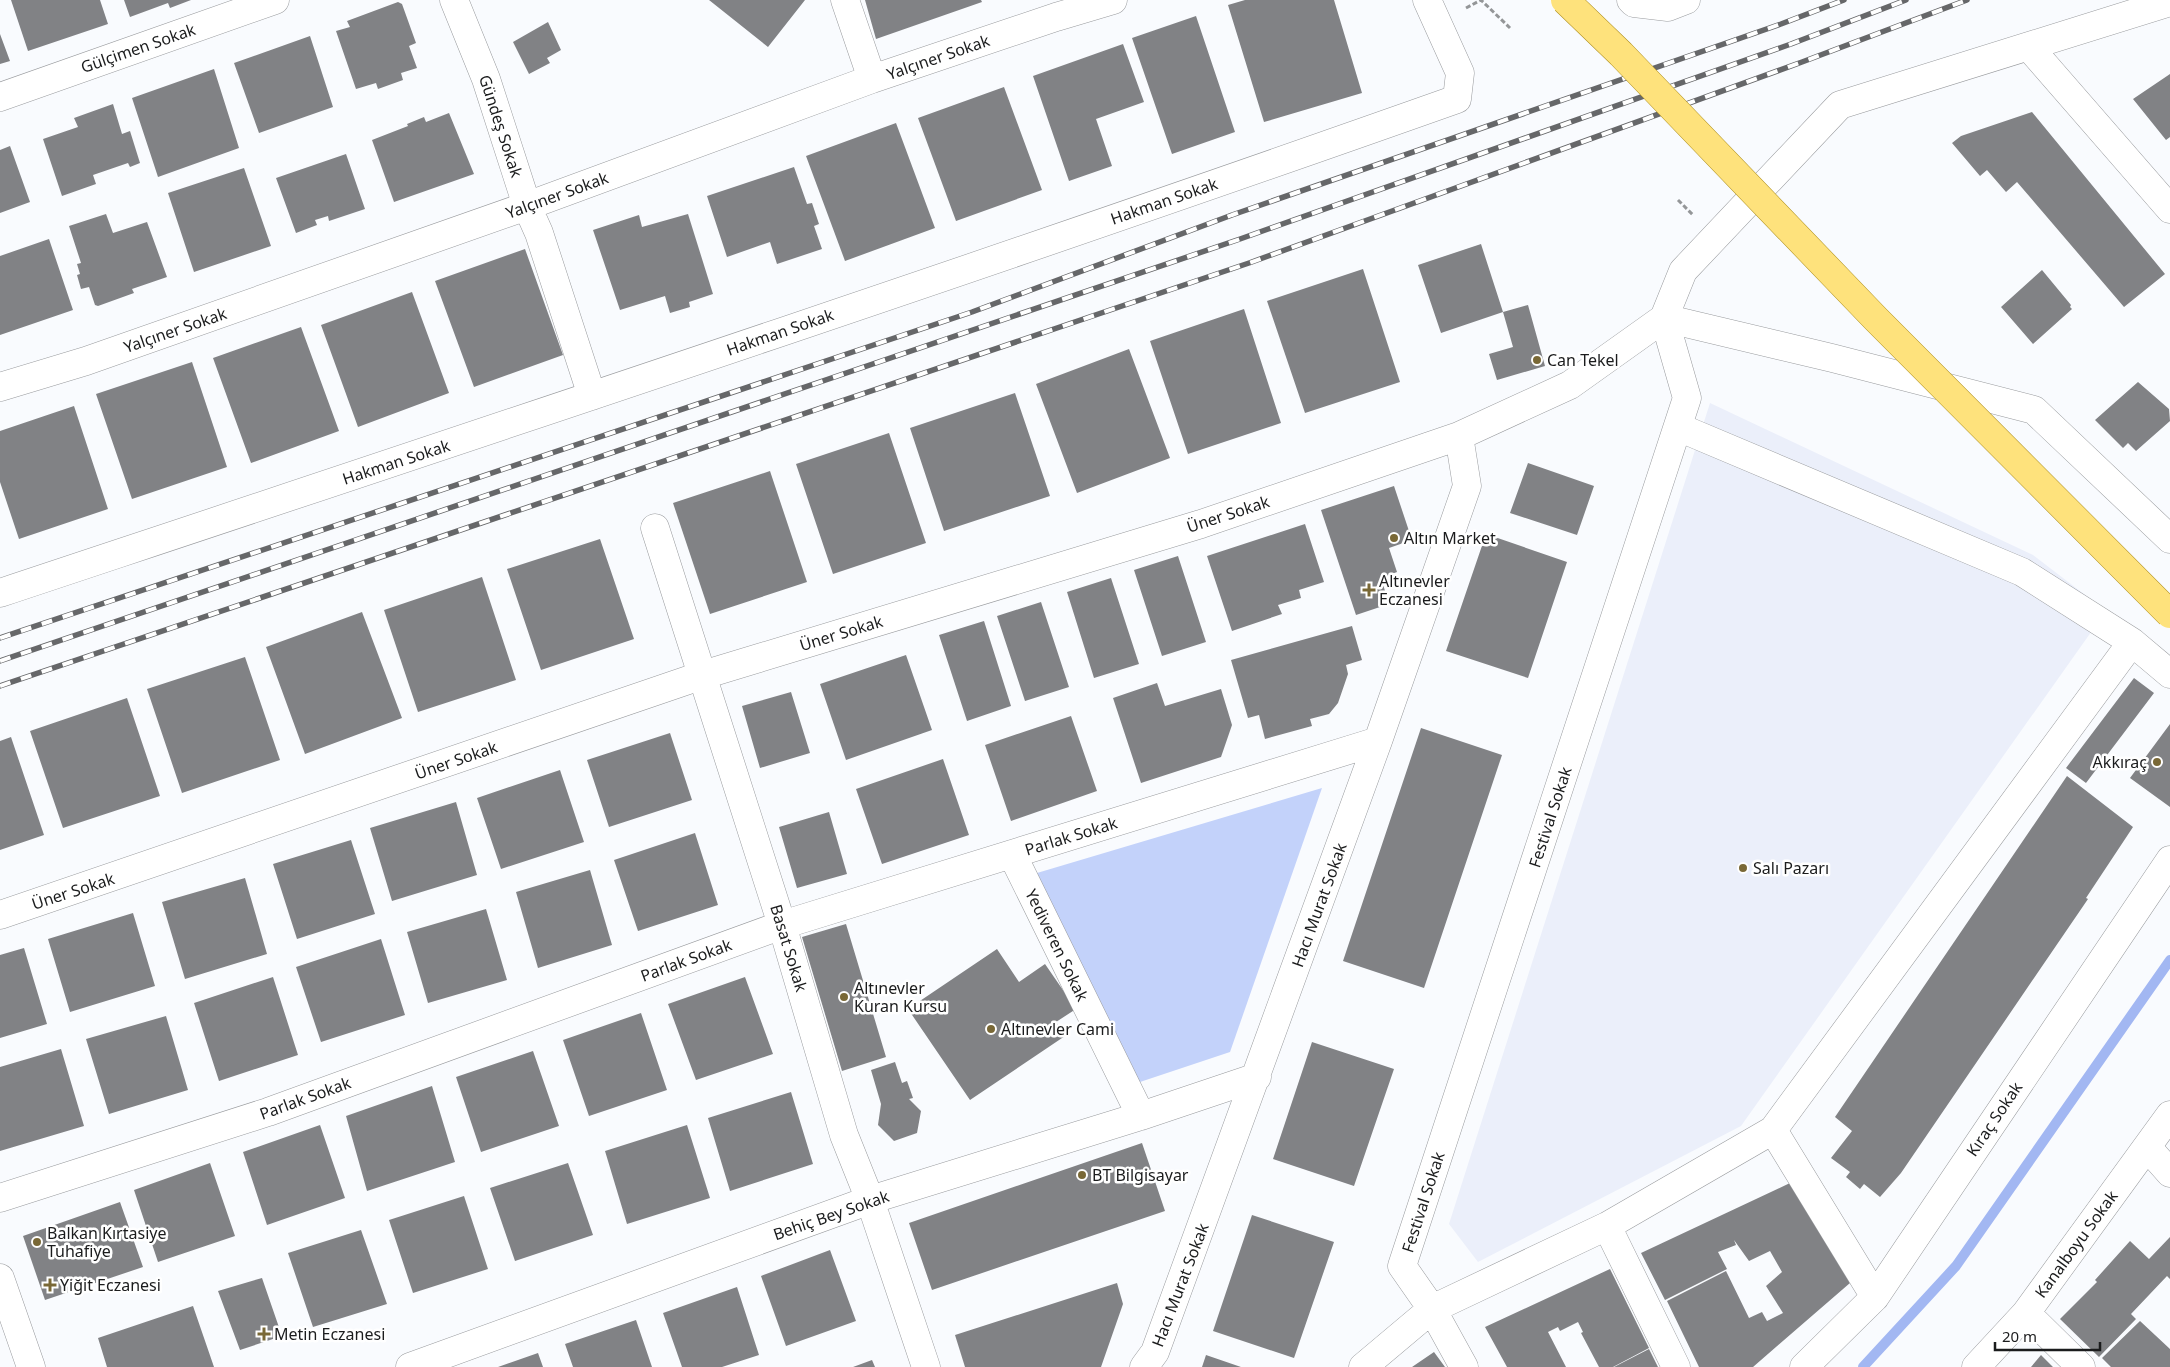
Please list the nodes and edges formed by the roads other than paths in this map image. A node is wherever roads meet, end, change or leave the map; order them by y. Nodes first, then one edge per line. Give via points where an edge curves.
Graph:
1 (275, 0) edge
2 (454, 0) edge
3 (845, 0) edge
4 (1113, 0) edge
5 (1565, 0) edge
6 (1631, 0) edge
7 (1686, 0) edge
8 (2170, 2) edge
9 (1052, 8) edge
10 (1432, 12) edge
11 (2029, 47) junction
12 (872, 79) junction
13 (0, 97) edge
14 (527, 206) junction
15 (2170, 209) edge
16 (1664, 318) junction
17 (0, 387) edge
18 (592, 396) junction
19 (1678, 427) junction
20 (1460, 436) junction
21 (655, 528) dead end
22 (2170, 539) edge
23 (0, 593) edge
24 (2170, 614) edge
25 (2132, 642) junction
26 (2170, 674) edge
27 (703, 675) junction
28 (1378, 742) junction
29 (1012, 854) junction
30 (2170, 860) edge
31 (0, 915) edge
32 (782, 925) junction
33 (1257, 1077) junction
34 (2170, 1115) edge
35 (1141, 1116) junction
36 (1773, 1130) junction
37 (2147, 1147) junction
38 (2170, 1173) edge
39 (0, 1198) edge
40 (870, 1200) junction
41 (1607, 1226) junction
42 (1, 1283) edge
43 (1875, 1297) junction
44 (1432, 1309) junction
45 (2026, 1313) junction
46 (31, 1367) edge
47 (410, 1367) edge
48 (926, 1367) edge
49 (1144, 1367) edge
50 (1363, 1367) edge
51 (1464, 1367) edge
52 (1676, 1367) edge
53 (1804, 1367) edge
54 (1976, 1367) edge
55 (2081, 1367) edge

1 - 13 street, Gülçimen Sokak
2 - 14 street, Gündeş Sokak via 486,79
3 - 12 street
4 - 9 street, Yalçıner Sokak
5 - 24 main road, bridge
6 - 7 street via 1668,8
8 - 11 street
9 - 12 street, Yalçıner Sokak
10 - 18 street, Hakman Sokak via 1460,73 1458,99
11 - 15 street
11 - 16 street via 1840,105 1683,271
12 - 14 street, Yalçıner Sokak
14 - 17 street, Yalçıner Sokak via 86,361
14 - 18 street, Gündeş Sokak via 539,233
16 - 19 street, Festival Sokak via 1687,398
16 - 20 street, Üner Sokak via 1570,385
16 - 22 street via 2034,410
18 - 23 street, Hakman Sokak
19 - 25 street via 2022,572
19 - 44 street, Festival Sokak via 1402,1266
20 - 27 street, Üner Sokak via 1201,524
20 - 28 street, Hacı Murat Sokak via 1467,486
21 - 27 street, Basat Sokak
25 - 26 street
25 - 36 street
27 - 31 street, Üner Sokak
27 - 32 street, Basat Sokak
28 - 29 street, Parlak Sokak
28 - 33 street, Hacı Murat Sokak
29 - 32 street, Parlak Sokak
29 - 35 street, Yediveren Sokak
30 - 43 street, Kıraç Sokak
32 - 39 street, Parlak Sokak via 268,1112
32 - 40 street, Basat Sokak via 844,1135
33 - 35 street, Behiç Bey Sokak
33 - 49 street, Hacı Murat Sokak via 1155,1352
34 - 37 street, Kanalboyu Sokak
35 - 40 street, Behiç Bey Sokak
36 - 41 street
36 - 43 street
37 - 38 street
37 - 45 street, Kanalboyu Sokak
40 - 47 street, Behiç Bey Sokak
40 - 48 street, Basat Sokak
41 - 44 street
41 - 52 street
42 - 46 street
43 - 53 street, Kıraç Sokak
44 - 50 street
44 - 51 street
45 - 54 street, Kanalboyu Sokak
45 - 55 street

